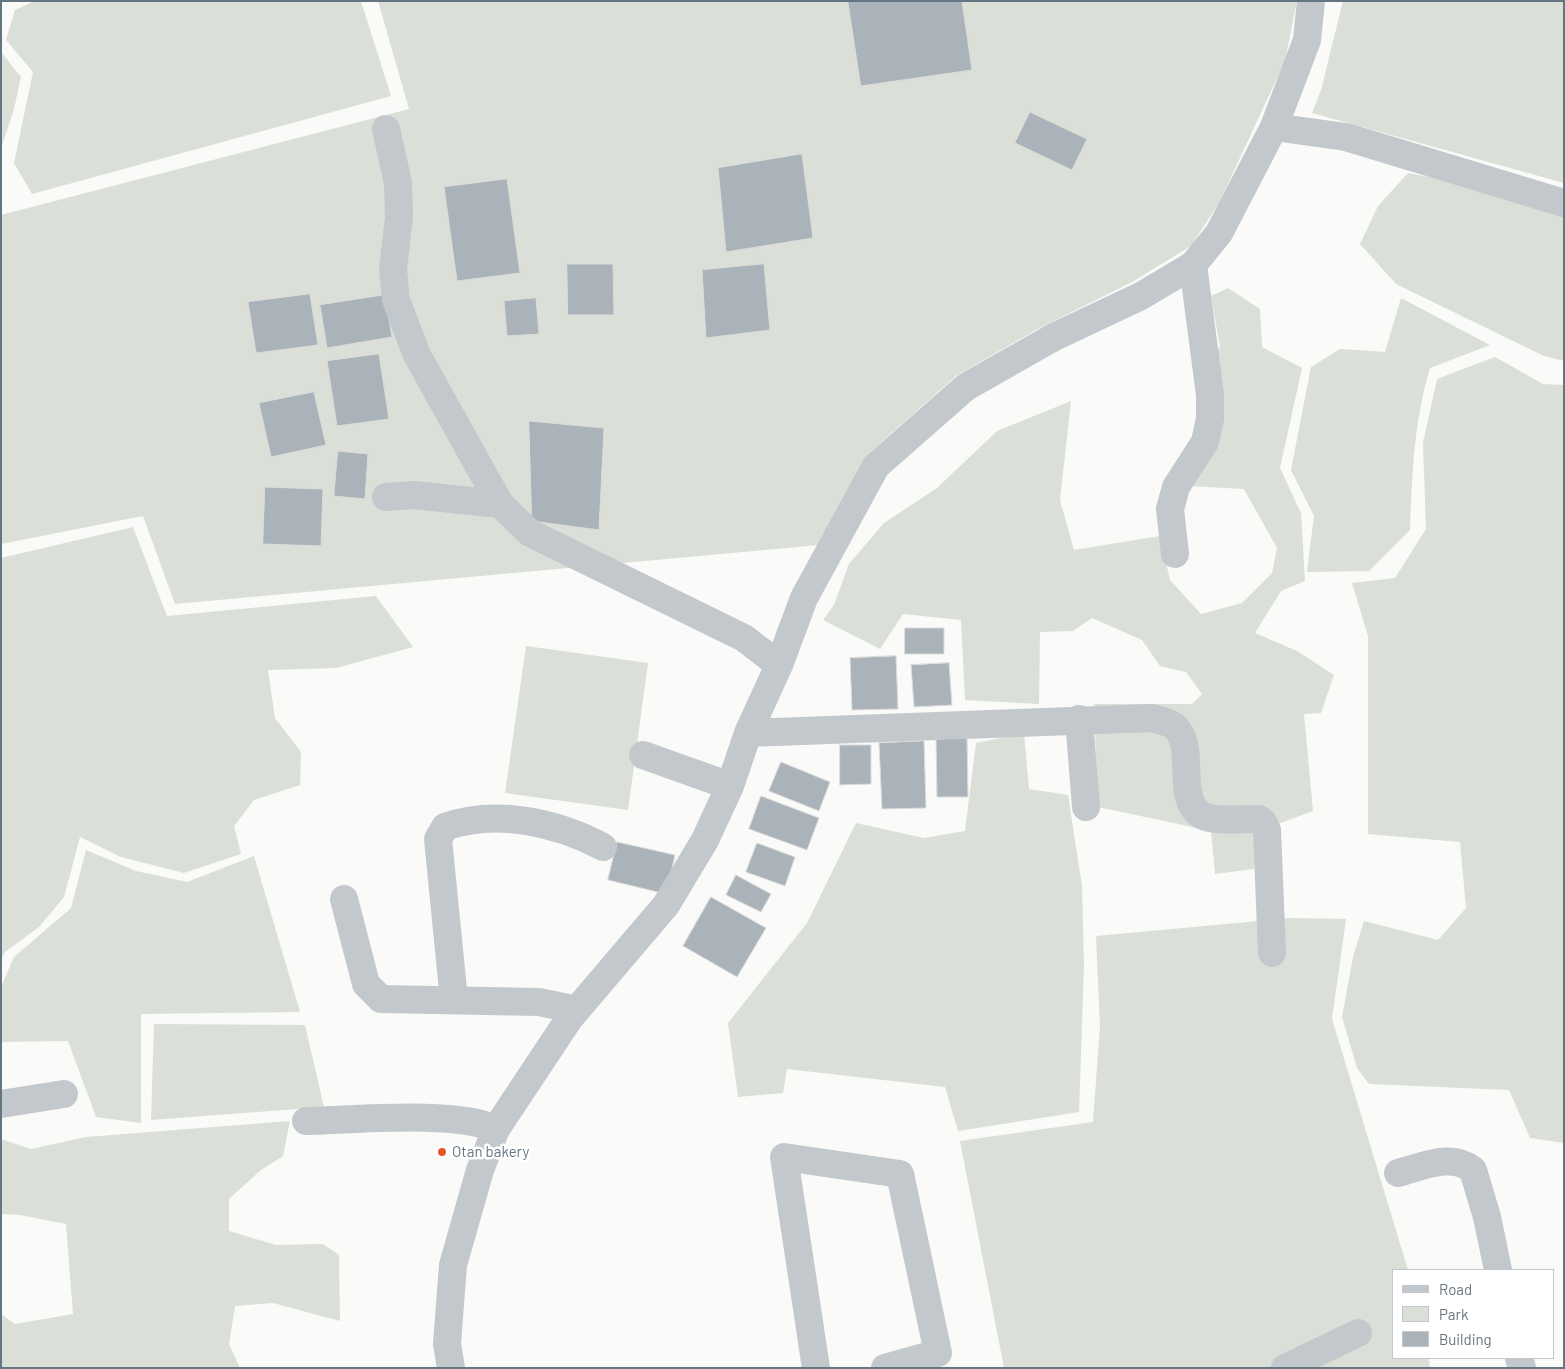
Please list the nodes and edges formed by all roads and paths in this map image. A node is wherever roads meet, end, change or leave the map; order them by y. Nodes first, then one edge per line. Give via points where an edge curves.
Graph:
1 (1311, 1) edge
2 (1274, 127) junction
3 (386, 129) dead end
4 (1564, 204) edge
5 (1193, 264) junction
6 (386, 497) dead end
7 (500, 504) junction
8 (1175, 554) dead end
9 (779, 665) junction
10 (1079, 719) junction
11 (748, 733) junction
12 (643, 756) dead end
13 (730, 786) junction
14 (1086, 807) dead end
15 (602, 847) dead end
16 (344, 899) dead end
17 (1272, 952) dead end
18 (454, 1000) junction
19 (569, 1019) junction
20 (64, 1094) dead end
21 (1, 1104) edge
22 (306, 1121) dead end
23 (496, 1129) junction
24 (1398, 1173) dead end
25 (1498, 1269) edge
26 (1358, 1333) dead end
27 (451, 1368) edge
28 (816, 1368) edge
29 (885, 1368) edge
30 (1285, 1368) edge

1 - 2 street via 1307,40
2 - 4 street via 1346,137
2 - 5 street via 1219,233
3 - 7 street via 398,183 399,217 394,269 396,300 417,355
5 - 8 street via 1210,395 1210,419 1205,442 1176,487 1170,509
5 - 9 street via 1141,296 1054,337 966,387 876,466 804,598
6 - 7 street via 414,495
7 - 9 street via 530,533 744,638
9 - 11 street
10 - 11 street
10 - 14 street
10 - 17 street via 1152,718 1172,725 1183,737 1189,800 1202,815 1221,819 1259,819 1263,822 1267,830
11 - 13 street
12 - 13 street
13 - 19 street via 705,840 666,905
15 - 18 street via 578,833 506,819 461,822 445,827 438,839
16 - 18 street via 366,984 381,998
18 - 19 street via 539,1002 568,1008
19 - 23 street
20 - 21 street
22 - 23 street via 432,1118 483,1123
23 - 27 street via 480,1170 453,1266 447,1344
24 - 25 street via 1443,1162 1458,1162 1473,1170
26 - 30 street
28 - 29 street via 784,1157 900,1174 938,1353

